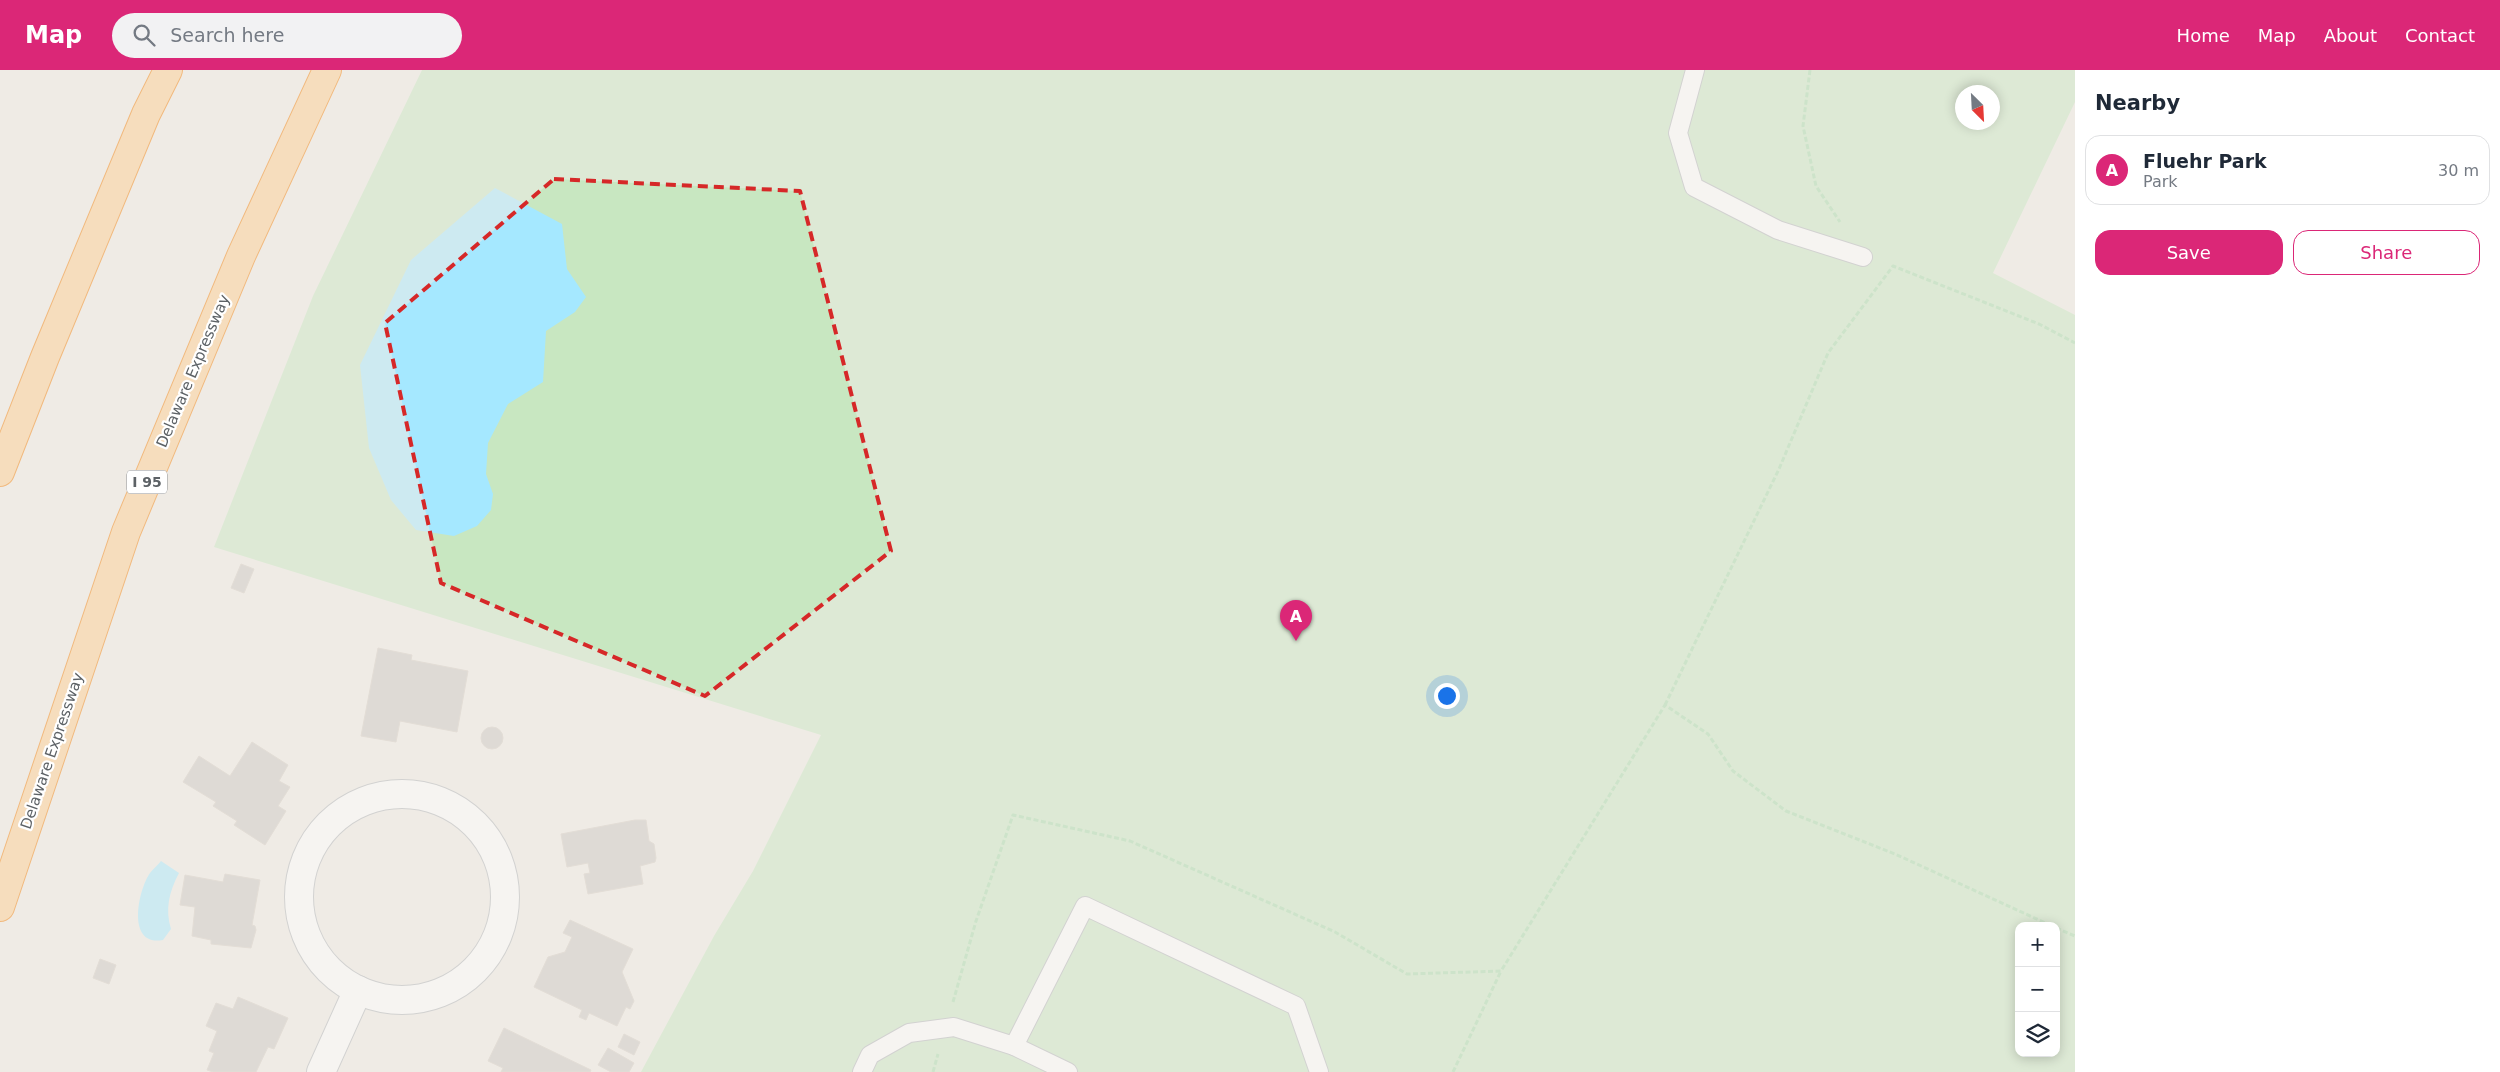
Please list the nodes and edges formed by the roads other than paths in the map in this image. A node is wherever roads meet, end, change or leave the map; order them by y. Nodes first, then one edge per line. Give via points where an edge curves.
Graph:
1 (168, 70) edge
2 (327, 70) edge
3 (1695, 70) edge
4 (1863, 257) road end
5 (0, 472) edge
6 (0, 907) edge
7 (358, 990) junction
8 (1014, 1046) junction
9 (321, 1072) edge
10 (862, 1072) edge
11 (1068, 1072) edge
12 (1319, 1072) edge

1 - 5 highway via 146,114
2 - 6 highway, Delaware Expressway / I 95 via 241,256 126,532
3 - 4 lane via 1678,134 1694,187 1778,230
7 - 7 street via 378,998 400,1000 442,992 461,982 478,967 500,931 506,888 494,847 465,814 446,803 405,793 362,801 343,812 313,843 299,884 303,927 324,964
7 - 9 street
8 - 10 lane via 954,1027 909,1033 870,1055
8 - 11 lane
8 - 12 lane via 1085,906 1296,1006

